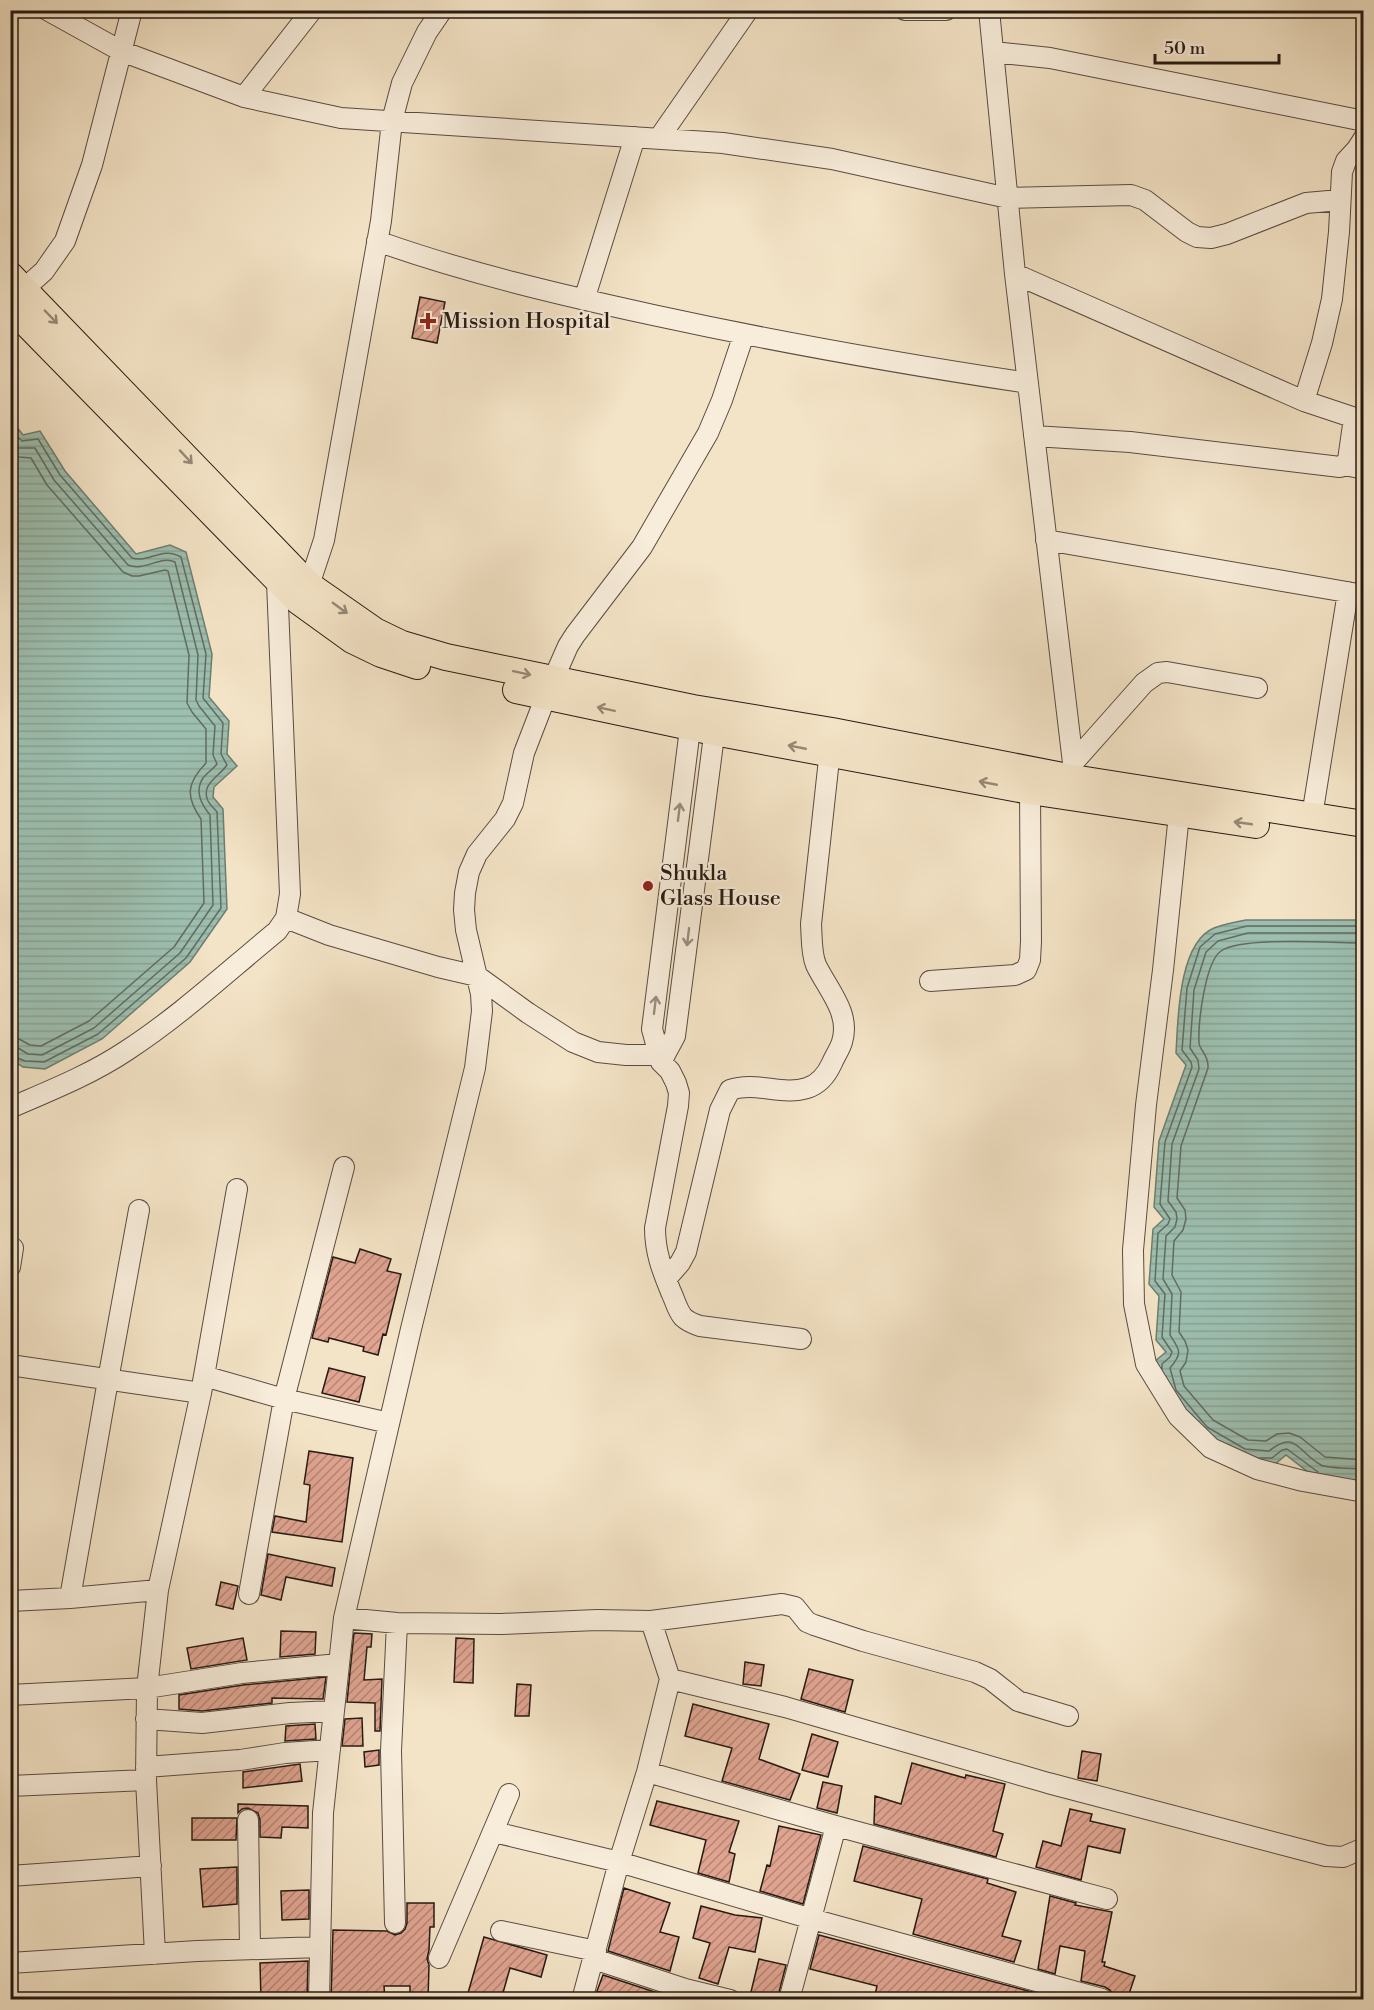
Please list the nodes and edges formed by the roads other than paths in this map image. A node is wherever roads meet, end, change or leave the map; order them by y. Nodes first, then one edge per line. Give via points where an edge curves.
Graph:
1 (47, 10) edge
2 (132, 10) edge
3 (312, 10) edge
4 (442, 10) edge
5 (748, 10) edge
6 (905, 10) edge
7 (946, 10) edge
8 (989, 10) edge
9 (121, 51) junction
10 (993, 52) junction
11 (244, 96) junction
12 (392, 121) junction
13 (1364, 121) edge
14 (635, 136) junction
15 (658, 138) junction
16 (1364, 138) edge
17 (1008, 198) junction
18 (1340, 200) junction
19 (378, 242) junction
20 (1015, 274) junction
21 (14, 293) edge
22 (584, 300) junction
23 (744, 334) junction
24 (1028, 382) junction
25 (1304, 400) junction
26 (1359, 420) edge
27 (1034, 436) junction
28 (1354, 467) edge
29 (1046, 540) junction
30 (282, 572) junction
31 (304, 593) junction
32 (1356, 593) edge
33 (549, 688) junction
34 (1257, 688) dead end
35 (703, 720) junction
36 (830, 742) junction
37 (1073, 780) junction
38 (1030, 791) junction
39 (1179, 814) junction
40 (1312, 816) junction
41 (1364, 824) edge
42 (1364, 841) edge
43 (286, 918) junction
44 (477, 976) junction
45 (930, 981) dead end
46 (662, 1057) junction
47 (10, 1108) edge
48 (344, 1167) dead end
49 (237, 1189) dead end
50 (139, 1210) dead end
51 (666, 1279) junction
52 (801, 1339) dead end
53 (10, 1365) edge
54 (108, 1380) junction
55 (202, 1385) junction
56 (284, 1399) junction
57 (389, 1423) junction
58 (1364, 1492) edge
59 (158, 1590) junction
60 (249, 1594) dead end
61 (70, 1598) junction
62 (10, 1601) edge
63 (344, 1618) junction
64 (651, 1621) junction
65 (397, 1623) junction
66 (339, 1664) junction
67 (670, 1679) junction
68 (147, 1688) junction
69 (10, 1695) edge
70 (334, 1711) junction
71 (1068, 1716) dead end
72 (146, 1719) junction
73 (330, 1750) junction
74 (647, 1772) junction
75 (146, 1773) junction
76 (10, 1786) edge
77 (510, 1794) dead end
78 (248, 1820) dead end
79 (836, 1826) junction
80 (494, 1832) junction
81 (1364, 1848) edge
82 (619, 1862) junction
83 (151, 1866) junction
84 (10, 1876) edge
85 (1107, 1899) dead end
86 (812, 1919) junction
87 (395, 1923) dead end
88 (501, 1931) dead end
89 (320, 1947) junction
90 (250, 1948) junction
91 (155, 1954) junction
92 (595, 1955) junction
93 (439, 1958) dead end
94 (10, 1964) edge
95 (1102, 1999) edge
96 (319, 2000) edge
97 (582, 2000) edge
98 (730, 2000) edge
99 (789, 2000) edge

1 - 9 street
2 - 9 street
3 - 11 street
4 - 12 street via 402,83
5 - 15 street
6 - 7 street
8 - 10 street
9 - 11 street
9 - 21 street via 92,165 65,241 44,271
10 - 13 street via 1050,58
10 - 17 street
11 - 12 street via 341,118
12 - 14 street
12 - 19 street
14 - 15 street
14 - 22 street
15 - 17 street via 832,159
16 - 18 street via 1346,161
17 - 18 street via 1131,195 1145,200 1187,232 1211,238 1306,203
17 - 20 street
18 - 25 street via 1332,299
19 - 22 street
19 - 31 street via 324,540
20 - 24 street
20 - 25 street
21 - 30 main road
22 - 23 street
23 - 24 street
23 - 33 street via 708,433 642,547 575,635
24 - 27 street
25 - 26 street
26 - 28 street via 1350,454
27 - 28 street via 1130,442
27 - 29 street
29 - 32 street
29 - 37 street
30 - 31 main road
30 - 43 street via 290,894
31 - 33 main road via 352,640 381,654 429,670
32 - 40 street
33 - 35 main road
33 - 44 street via 524,753 513,803 469,872 464,910
34 - 37 street via 1158,673 1144,683
35 - 36 main road
35 - 46 street via 675,1036
36 - 37 main road
38 -> 36 main road
36 - 51 street via 811,924 812,951 840,1007 842,1041 817,1085 793,1091 752,1086 730,1090 720,1110 686,1252
37 - 38 main road
37 - 39 main road
37 - 40 main road
38 - 45 street via 1031,941 1026,970 1016,975
42 -> 39 main road
39 - 58 street via 1133,1251 1134,1304 1146,1364 1178,1416 1211,1448 1257,1469
40 - 41 main road
43 - 44 street via 329,935
43 - 47 street via 277,931 169,1021 124,1053
44 - 46 street via 573,1042 598,1052
44 - 57 street via 482,1011 476,1068
46 - 51 street via 679,1093 655,1228 658,1261
48 - 56 street
49 - 55 street
50 - 54 street
51 - 52 street via 678,1309 690,1323
53 - 54 street
54 - 55 street
54 - 61 street
55 - 56 street
55 - 59 street
56 - 57 street
56 - 60 street
57 - 63 street
59 - 61 street
59 - 68 street
61 - 62 street
63 - 65 street
63 - 66 street
64 - 65 street
64 - 67 street
64 - 71 street via 782,1604 795,1607 814,1625 975,1672 1018,1701
65 - 87 street via 391,1751
66 - 68 street via 242,1673
66 - 70 street
67 - 74 street
67 - 81 street via 1326,1856 1343,1857
68 - 69 street
68 - 72 street
70 - 72 street via 202,1723
70 - 73 street
72 - 75 street
73 - 75 street
73 - 89 street via 323,1813
74 - 79 street
74 - 82 street
75 - 76 street
75 - 83 street
77 - 80 street
78 - 90 street
79 - 85 street
79 - 86 street
80 - 82 street
80 - 93 street
82 - 86 street
82 - 92 street
83 - 84 street
83 - 91 street
86 - 95 street
86 - 99 street
88 - 92 street
89 - 90 street
89 - 96 street
90 - 91 street
91 - 94 street
92 - 97 street
92 - 98 street via 685,1989

